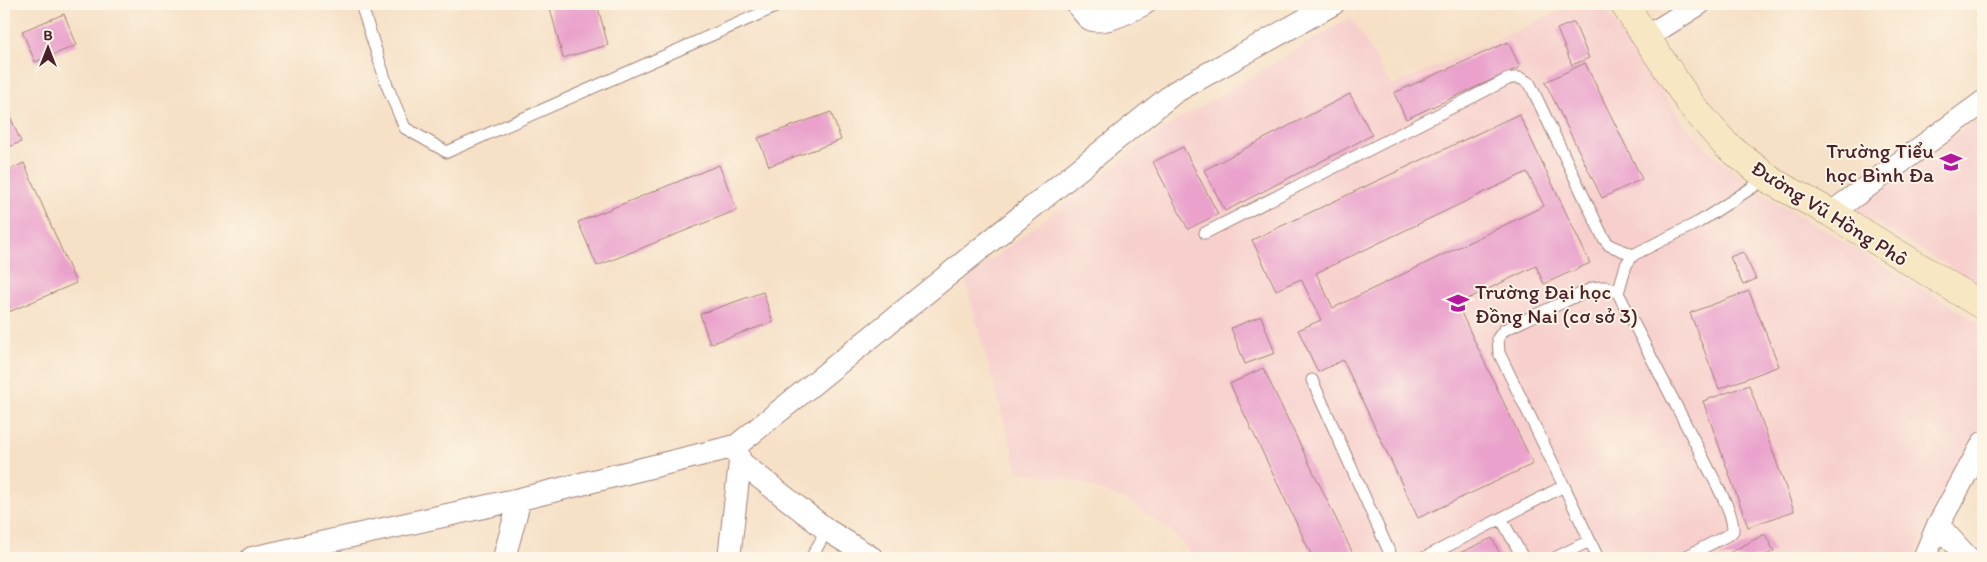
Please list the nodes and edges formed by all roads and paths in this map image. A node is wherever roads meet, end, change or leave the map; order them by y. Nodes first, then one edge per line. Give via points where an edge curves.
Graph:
1 (361, 4) edge
2 (782, 4) edge
3 (1077, 4) edge
4 (1144, 4) edge
5 (1333, 4) edge
6 (1624, 4) edge
7 (1699, 4) edge
8 (1645, 38) junction
9 (1983, 102) edge
10 (1768, 178) junction
11 (1831, 213) junction
12 (1204, 233) dead end
13 (1633, 255) junction
14 (1618, 294) junction
15 (1983, 306) edge
16 (1312, 380) dead end
17 (1983, 444) edge
18 (738, 454) junction
19 (1564, 486) junction
20 (520, 499) junction
21 (1502, 520) junction
22 (1938, 525) junction
23 (827, 530) junction
24 (1589, 542) junction
25 (338, 548) edge
26 (252, 558) edge
27 (504, 558) edge
28 (729, 558) edge
29 (811, 558) edge
30 (872, 558) edge
31 (1392, 558) edge
32 (1424, 558) edge
33 (1523, 558) edge
34 (1555, 558) edge
35 (1598, 558) edge
36 (1683, 558) edge
37 (1924, 558) edge
38 (1968, 558) edge

1 - 2 lane via 388,88 405,128 447,152
3 - 4 street via 1089,19 1098,22
5 - 18 street via 1175,92
6 - 8 street, Đường Vũ Hồng Phô
7 - 8 street
8 - 10 street, Đường Vũ Hồng Phô via 1692,106 1720,138
9 - 11 street
10 - 11 street, Đường Vũ Hồng Phô
10 - 13 lane via 1699,222
11 - 15 street, Đường Vũ Hồng Phô
12 - 13 lane via 1516,77 1530,84 1609,245
13 - 14 lane via 1626,265
14 - 19 lane via 1603,286 1593,288 1504,330 1498,338 1499,353
14 - 36 lane via 1716,483 1733,524 1730,534
16 - 31 lane
17 - 22 street
18 - 20 street
18 - 23 street
18 - 28 street
19 - 21 lane
19 - 24 lane
20 - 25 street
20 - 27 street
21 - 32 lane
21 - 33 lane
22 - 37 street
22 - 38 street
23 - 29 lane
23 - 30 street
24 - 34 lane
24 - 35 lane
25 - 26 street

